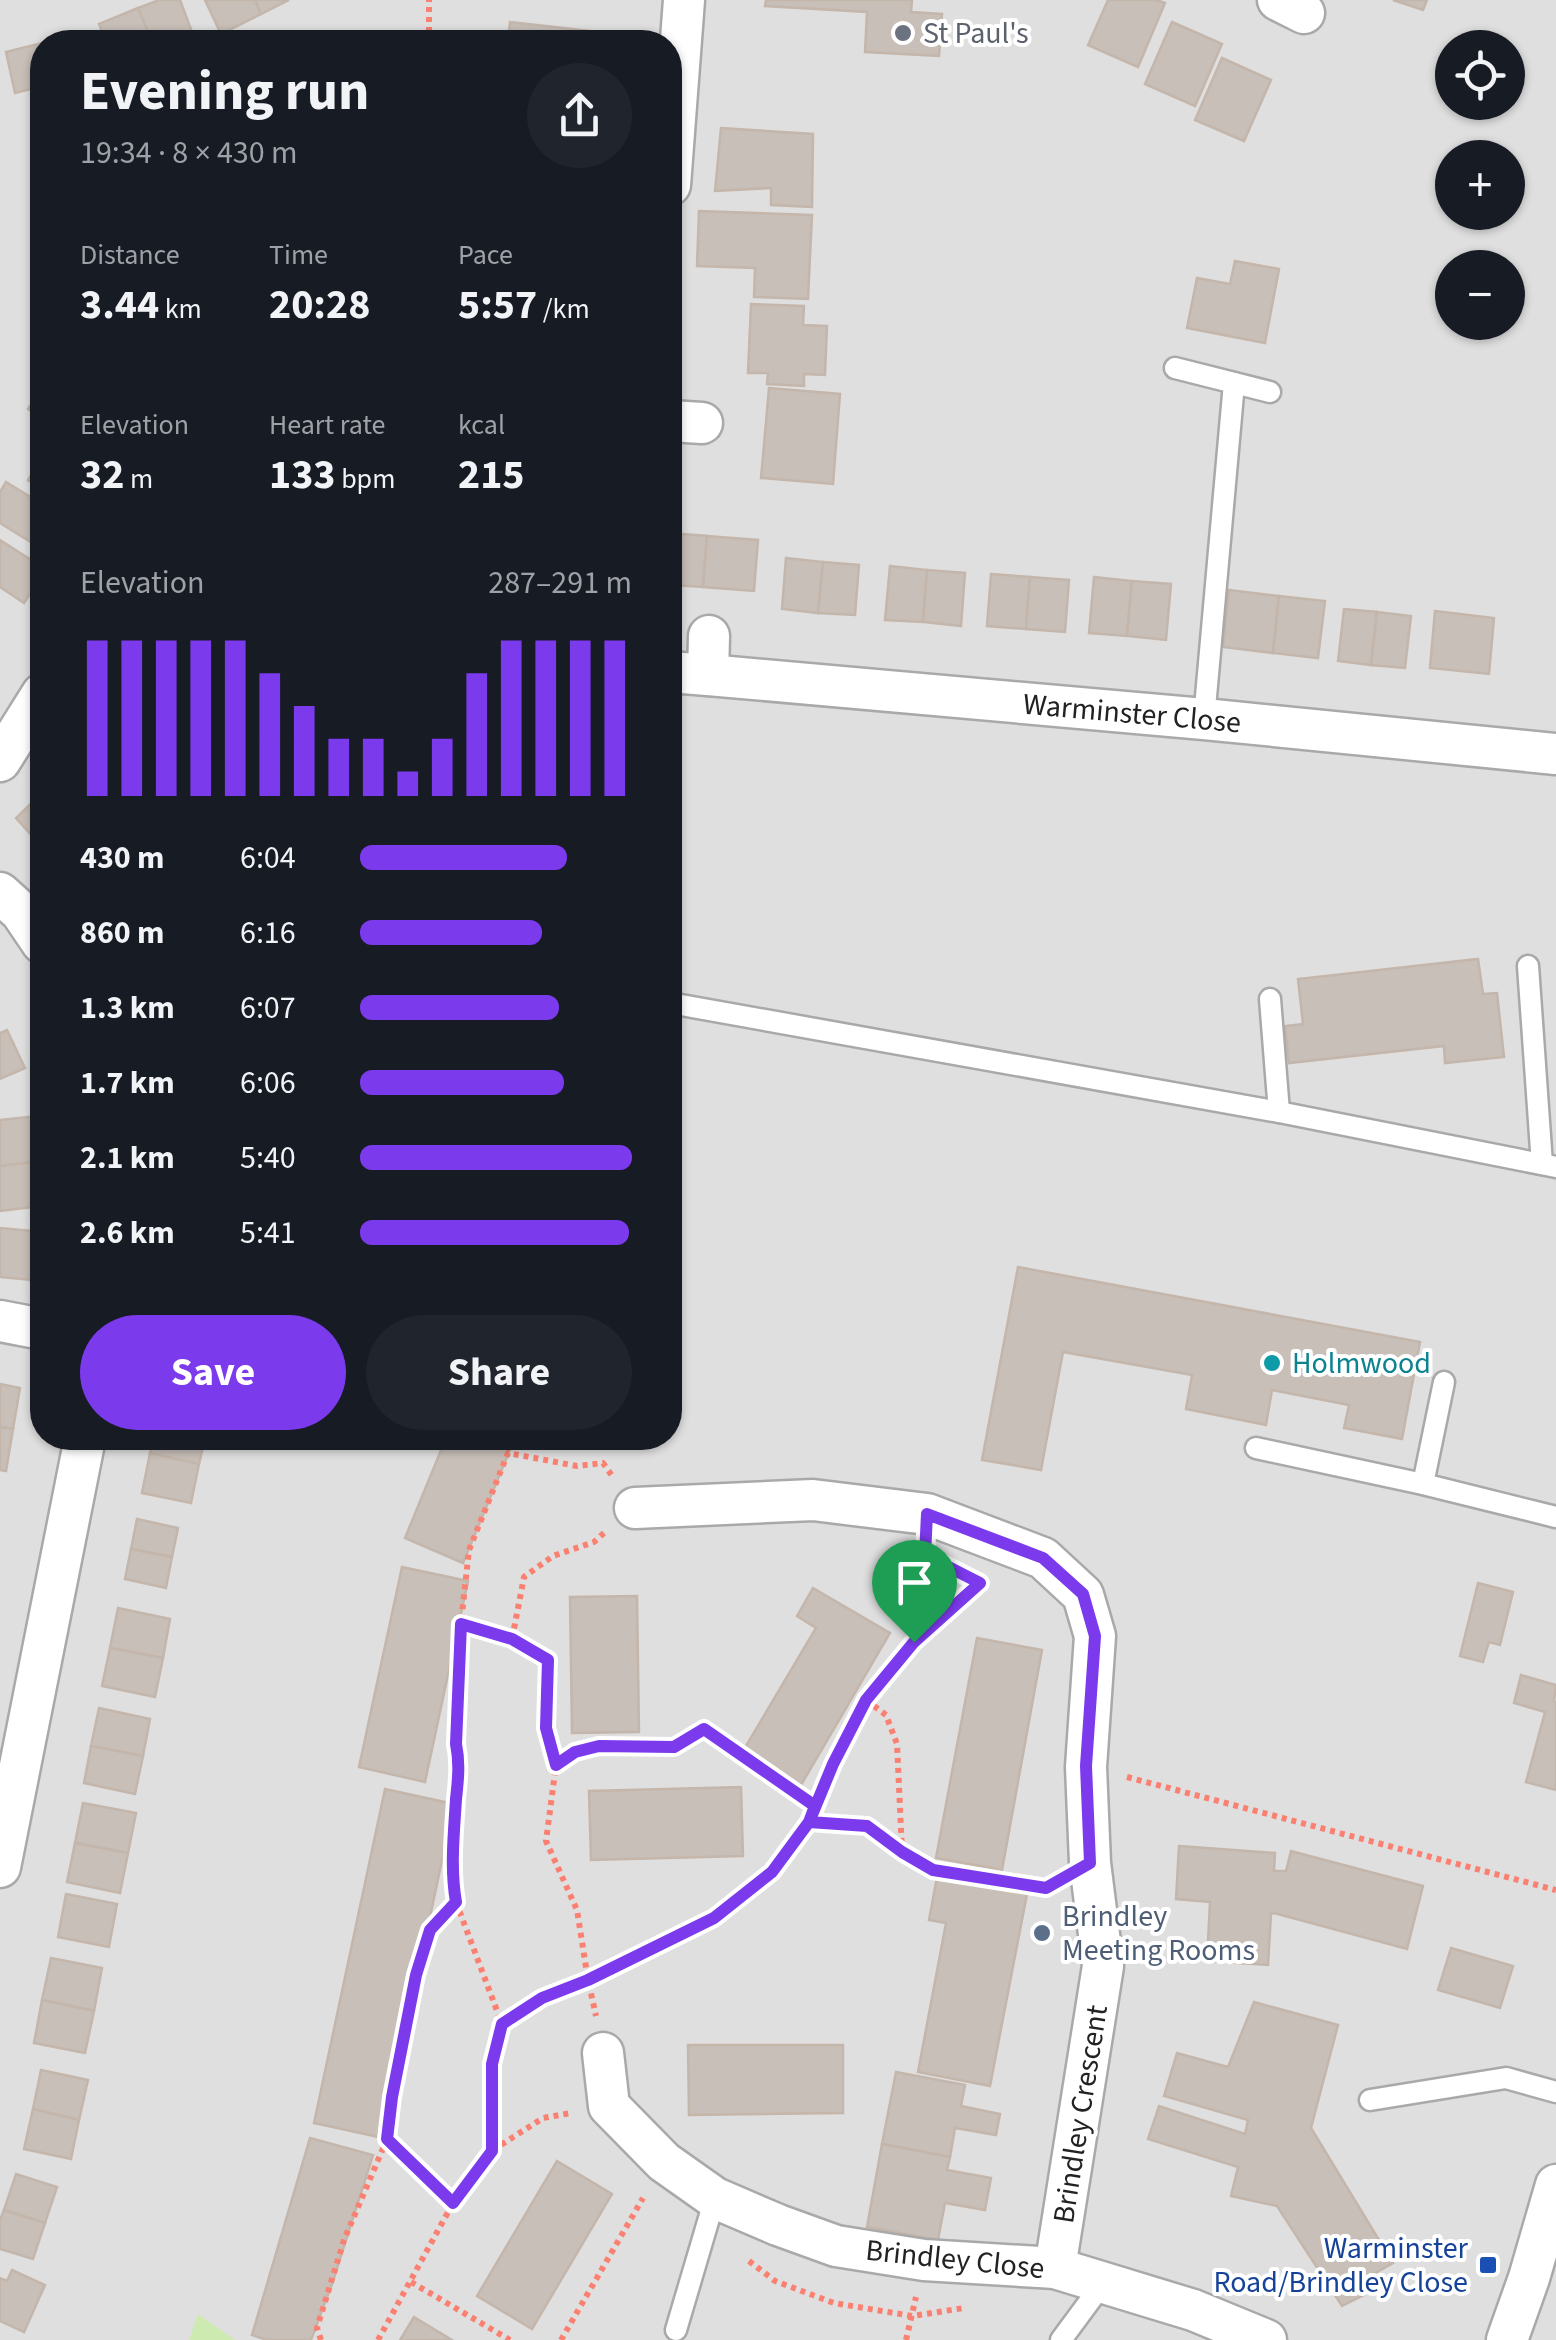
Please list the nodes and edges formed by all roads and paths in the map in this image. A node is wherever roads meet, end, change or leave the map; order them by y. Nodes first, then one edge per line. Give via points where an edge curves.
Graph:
1 (429, 0) edge
2 (684, 0) edge
3 (428, 30) edge
4 (682, 30) edge
5 (1175, 368) dead end
6 (1234, 383) junction
7 (1270, 392) dead end
8 (709, 636) dead end
9 (689, 674) edge
10 (30, 713) edge
11 (1204, 719) junction
12 (1556, 754) edge
13 (0, 761) edge
14 (0, 893) edge
15 (30, 925) edge
16 (1528, 966) dead end
17 (1270, 1000) dead end
18 (682, 1005) edge
19 (1279, 1112) junction
20 (1549, 1165) edge
21 (0, 1320) edge
22 (30, 1326) edge
23 (1444, 1382) dead end
24 (1256, 1448) dead end
25 (83, 1450) edge
26 (577, 1466) dead end
27 (1423, 1484) junction
28 (635, 1508) joint
29 (1556, 1516) edge
30 (966, 1576) dead end
31 (461, 1624) junction
32 (512, 1639) junction
33 (866, 1700) junction
34 (556, 1765) junction
35 (1086, 1766) junction
36 (815, 1806) junction
37 (809, 1822) junction
38 (902, 1852) junction
39 (1090, 1863) junction
40 (0, 1867) edge
41 (1556, 1890) edge
42 (456, 1902) junction
43 (588, 1980) junction
44 (502, 2024) junction
45 (603, 2053) dead end
46 (1556, 2092) edge
47 (1370, 2100) dead end
48 (609, 2106) junction
49 (387, 2139) junction
50 (492, 2151) junction
51 (664, 2162) junction
52 (1556, 2185) edge
53 (716, 2198) junction
54 (453, 2203) junction
55 (1055, 2268) junction
56 (411, 2282) junction
57 (1103, 2283) junction
58 (676, 2330) dead end
59 (322, 2340) edge
60 (378, 2340) edge
61 (510, 2340) edge
62 (561, 2340) edge
63 (1060, 2340) edge
64 (1266, 2340) edge
65 (1507, 2340) edge

1 - 3 path
2 - 4 street
5 - 6 lane
6 - 7 lane
6 - 11 lane
8 - 9 street, Warminster Close
9 - 11 street, Warminster Close
10 - 13 street
11 - 12 street, Warminster Close
14 - 15 street
16 - 20 lane
17 - 19 lane
18 - 19 lane
19 - 20 lane
21 - 22 street
23 - 27 lane
24 - 27 lane
25 - 40 street
26 - 31 path via 508,1454 469,1550
27 - 29 lane
28 - 32 path via 594,1542 553,1556 524,1577
28 - 35 street, Brindley Crescent via 832,1502 927,1514 1043,1558 1083,1594 1095,1636
30 - 33 path via 980,1583 914,1642
31 - 32 path
31 - 42 path
32 - 34 path via 548,1660 546,1728
33 - 36 path
33 - 38 path via 886,1715 897,1744
34 - 36 path via 599,1746 674,1747 704,1729
34 - 43 path via 546,1842 577,1910
35 - 39 street, Brindley Crescent
35 - 41 path
36 - 37 path
37 - 38 path via 867,1826
37 - 43 path via 772,1872 714,1918
38 - 39 path via 933,1870 1046,1888
39 - 55 street, Brindley Crescent via 1104,1966
42 - 44 path
42 - 49 path via 430,1930 416,1975
43 - 44 path
44 - 50 path via 492,2064
45 - 48 street
46 - 47 lane via 1506,2078
48 - 50 path via 543,2118
48 - 51 street, Brindley Close
49 - 54 path
49 - 59 path via 344,2240 317,2328
50 - 54 path
51 - 53 street, Brindley Close
51 - 62 path
52 - 65 street
53 - 55 street, Brindley Close via 836,2246 924,2260
53 - 58 lane
54 - 56 path
55 - 57 street, Brindley Close
56 - 60 path
56 - 61 path
57 - 63 lane
57 - 64 street, Brindley Close

